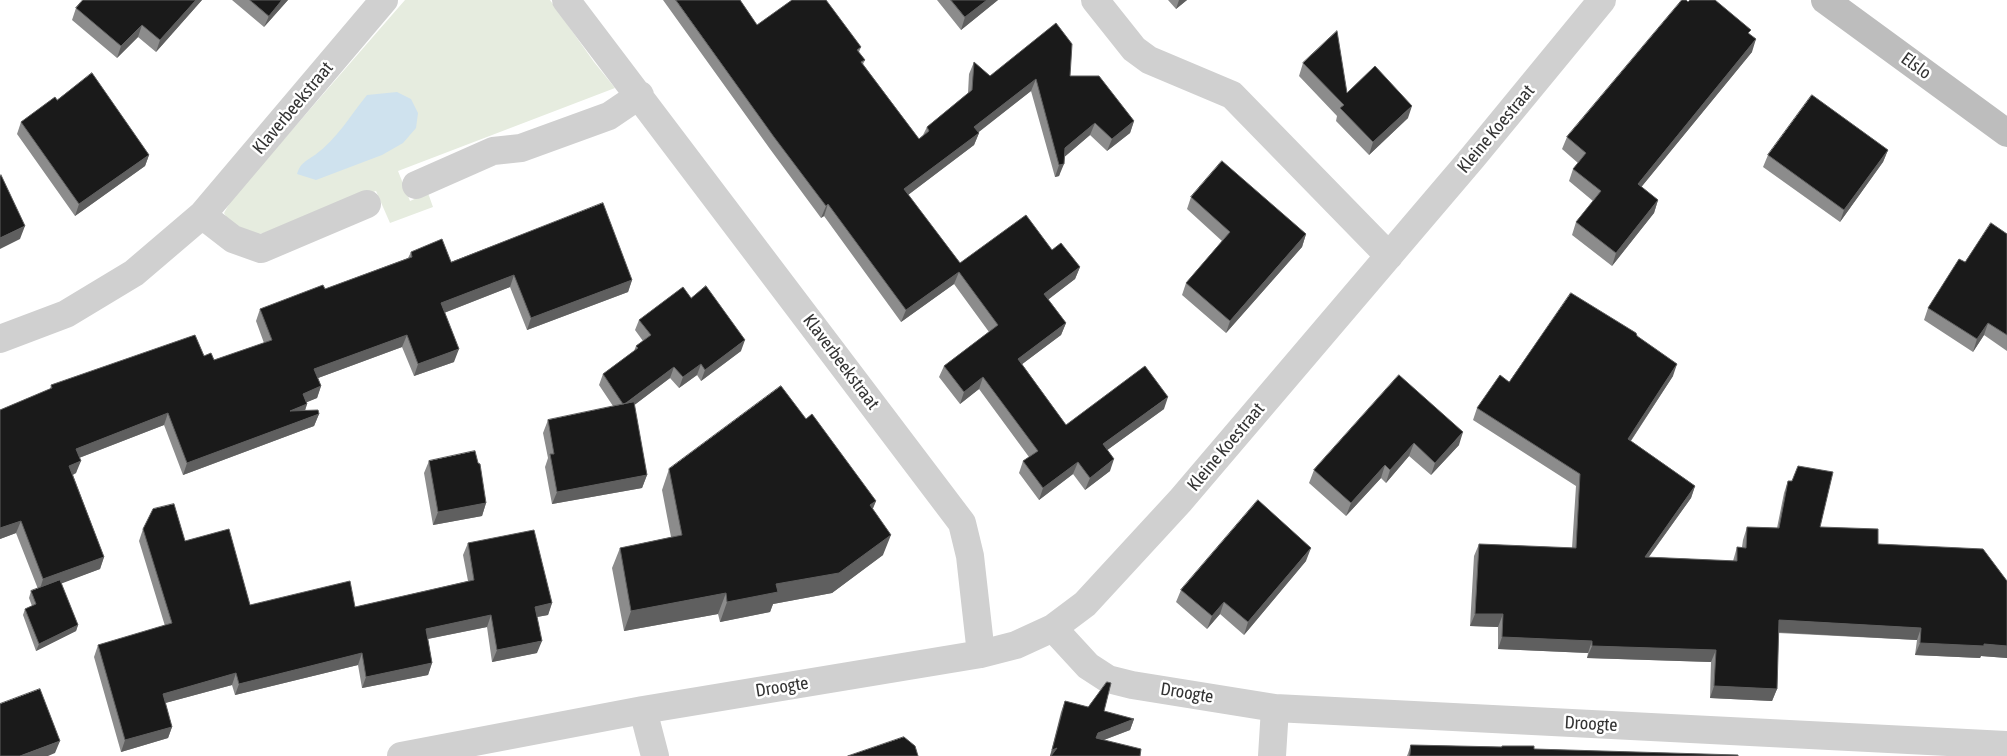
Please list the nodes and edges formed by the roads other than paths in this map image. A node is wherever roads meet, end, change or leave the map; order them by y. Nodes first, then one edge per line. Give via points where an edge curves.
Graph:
1 (384, 0) edge
2 (566, 0) edge
3 (1095, 0) edge
4 (1602, 0) edge
5 (1825, 0) edge
6 (640, 95) junction
7 (2007, 133) edge
8 (416, 185) dead end
9 (367, 204) dead end
10 (202, 215) junction
11 (1389, 256) junction
12 (0, 339) edge
13 (1053, 628) junction
14 (981, 654) junction
15 (1275, 708) junction
16 (643, 710) junction
17 (2007, 745) edge
18 (401, 756) edge
19 (655, 756) edge
20 (1272, 756) edge

1 - 10 street, Klaverbeekstraat
2 - 6 street, Klaverbeekstraat
3 - 11 street via 1134,49 1149,60 1232,95
4 - 11 street, Kleine Koestraat
5 - 7 street, Elslo
6 - 8 street via 609,116 521,148 494,151
6 - 14 street, Klaverbeekstraat via 962,523 970,556
9 - 10 street via 260,249 233,239
10 - 12 street, Klaverbeekstraat via 134,273 66,314
11 - 13 street, Kleine Koestraat via 1180,502 1084,604
13 - 14 street, Droogte via 1016,645
13 - 15 street, Droogte via 1088,666 1108,678
14 - 16 street, Droogte
15 - 17 street, Droogte
15 - 20 street
16 - 18 street, Droogte
16 - 19 street

